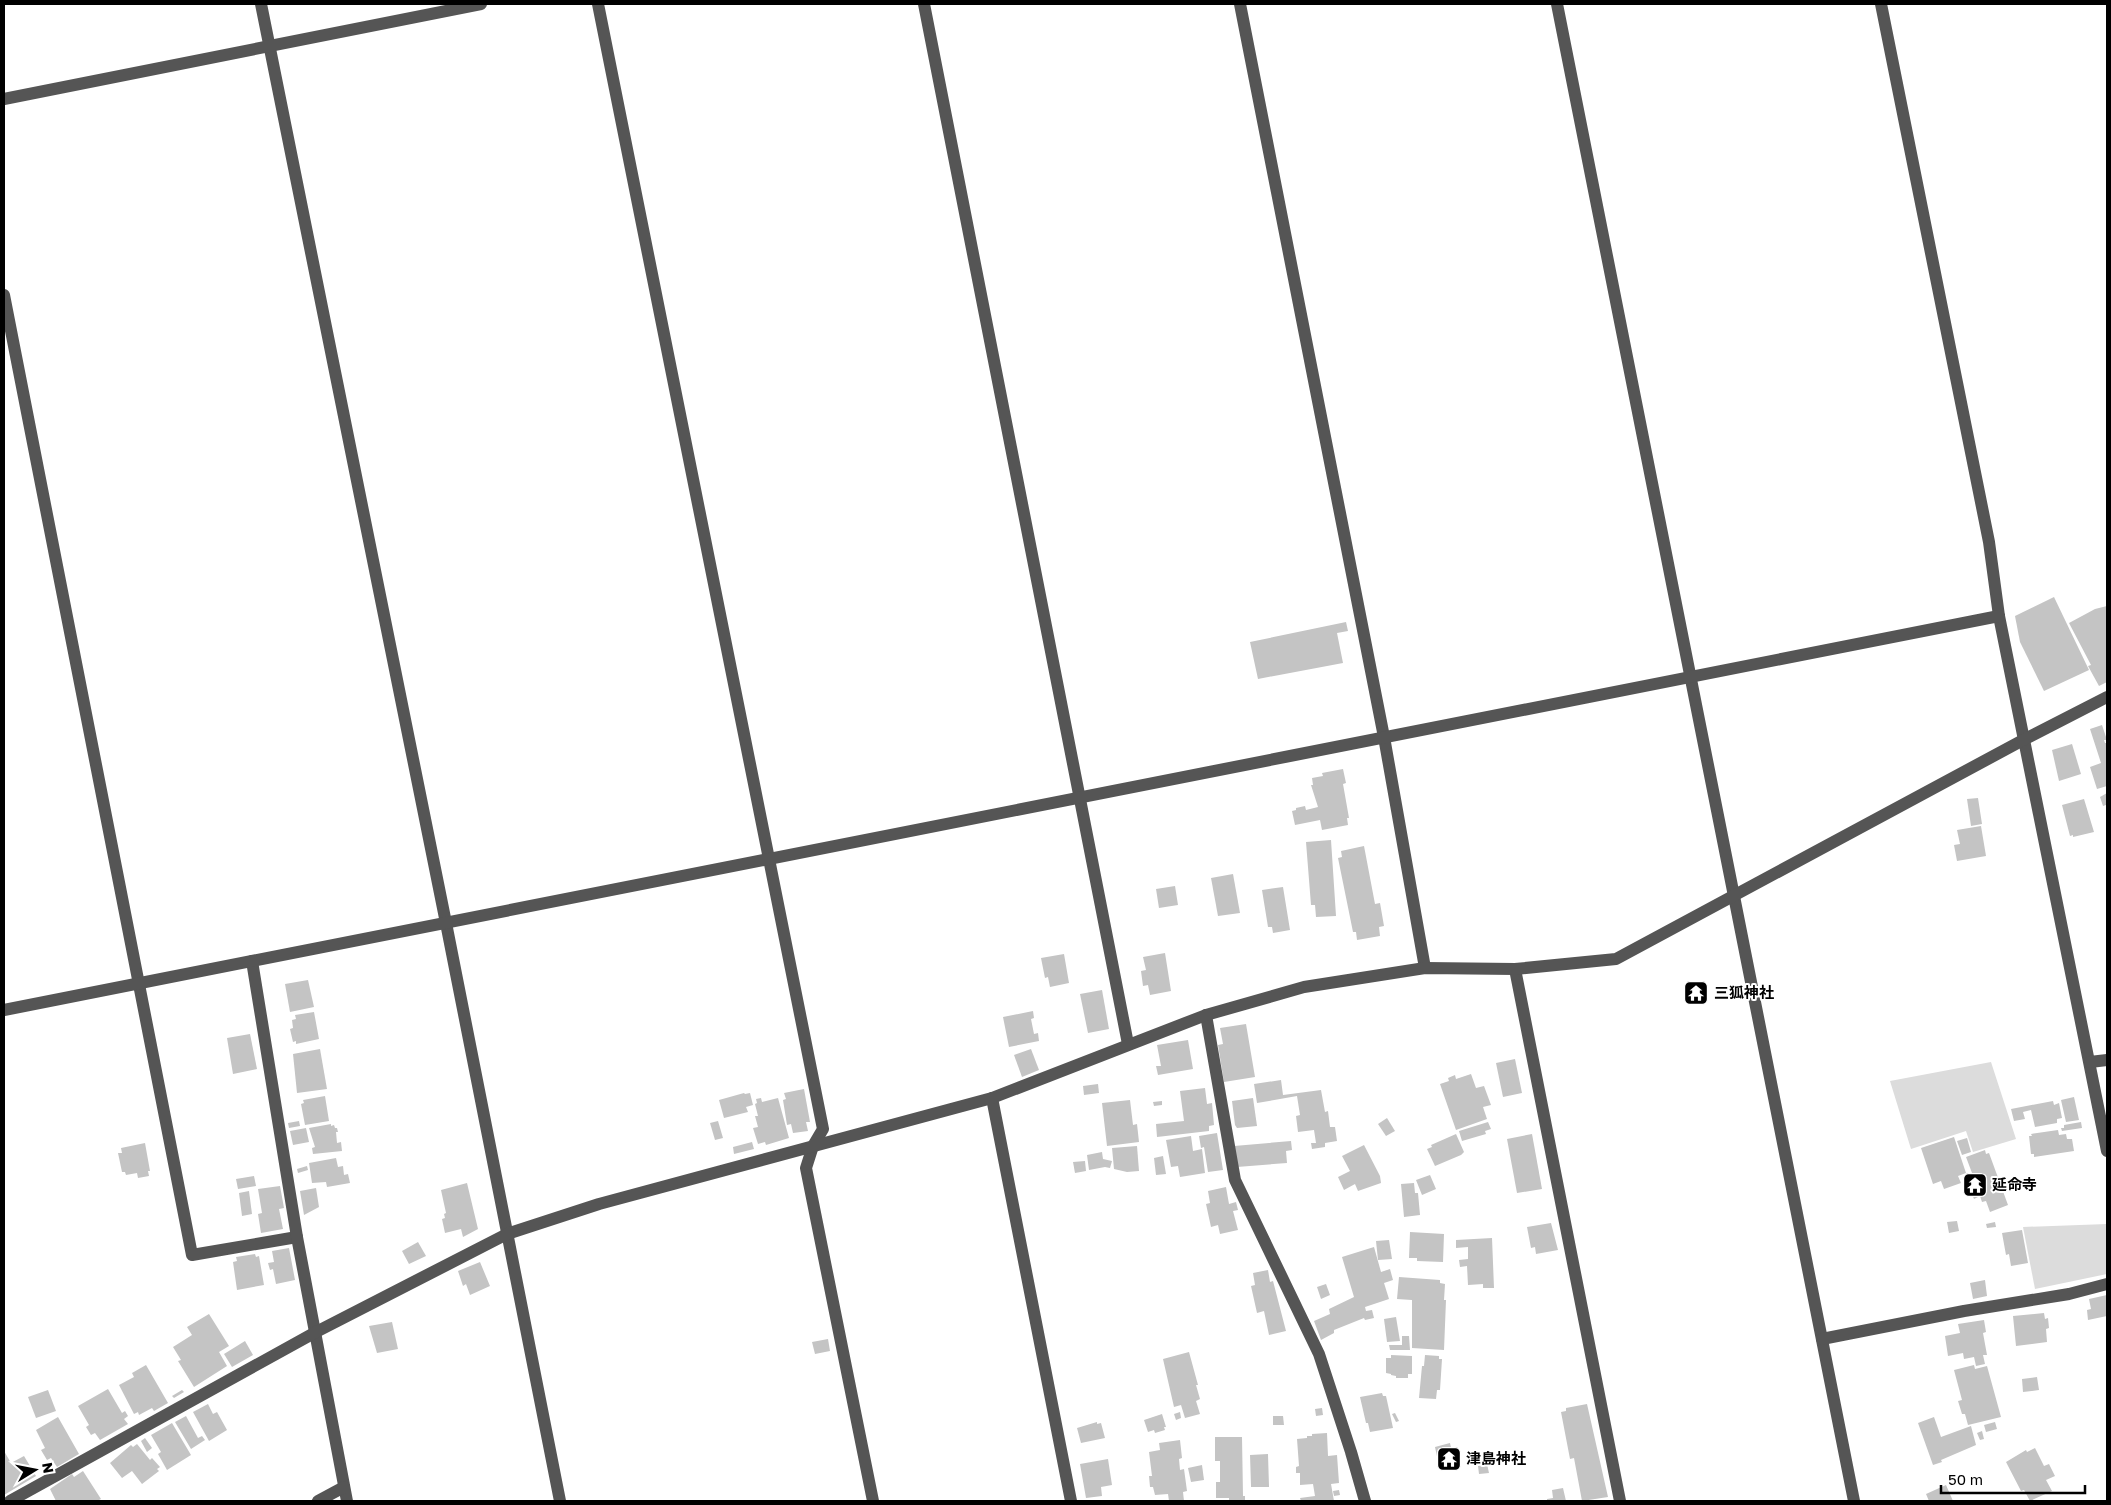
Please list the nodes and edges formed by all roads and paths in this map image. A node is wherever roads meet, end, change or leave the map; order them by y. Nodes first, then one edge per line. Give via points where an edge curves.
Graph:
1 (261, 4) edge
2 (481, 4) edge
3 (598, 4) edge
4 (924, 4) edge
5 (1240, 4) edge
6 (1557, 4) edge
7 (1881, 4) edge
8 (269, 45) junction
9 (4, 99) edge
10 (4, 295) edge
11 (1999, 616) junction
12 (1691, 676) junction
13 (2107, 697) edge
14 (1384, 737) junction
15 (2024, 739) junction
16 (1081, 798) junction
17 (768, 858) junction
18 (1735, 896) junction
19 (446, 923) junction
20 (252, 961) junction
21 (1425, 968) junction
22 (1515, 969) junction
23 (140, 983) junction
24 (4, 1010) edge
25 (1206, 1015) junction
26 (1128, 1044) junction
27 (2107, 1060) edge
28 (2090, 1062) junction
29 (992, 1098) junction
30 (812, 1146) junction
31 (2107, 1151) edge
32 (507, 1234) junction
33 (297, 1237) junction
34 (2107, 1284) edge
35 (316, 1332) junction
36 (1822, 1339) junction
37 (344, 1488) junction
38 (10, 1501) edge
39 (318, 1501) edge
40 (347, 1501) edge
41 (560, 1501) edge
42 (873, 1501) edge
43 (1071, 1501) edge
44 (1365, 1501) edge
45 (1620, 1501) edge
46 (1854, 1501) edge

1 - 8 street
2 - 8 street
3 - 17 street
4 - 16 street
5 - 14 street
6 - 12 street
7 - 11 street via 1989,542
8 - 9 street
8 - 19 street
10 - 23 street
11 - 12 street
11 - 15 street
12 - 14 street
12 - 18 street
13 - 15 street
14 - 16 street
14 - 21 street
15 - 18 street
15 - 28 street
16 - 17 street
16 - 26 street
17 - 19 street
17 - 30 street via 823,1129
18 - 22 street via 1616,959
18 - 36 street
19 - 20 street
19 - 32 street
20 - 23 street
20 - 33 street
21 - 22 street
21 - 25 street via 1304,987
22 - 45 street
23 - 24 street
23 - 33 street via 192,1255
25 - 26 street
25 - 44 street via 1235,1180 1319,1354
26 - 29 street
27 - 28 street
28 - 31 street
29 - 30 street
29 - 43 street
30 - 32 street via 599,1204
30 - 42 street via 806,1168
32 - 35 street
32 - 41 street
33 - 35 street
34 - 36 street via 2069,1294
35 - 37 street
35 - 38 street
36 - 46 street
37 - 39 street
37 - 40 street

